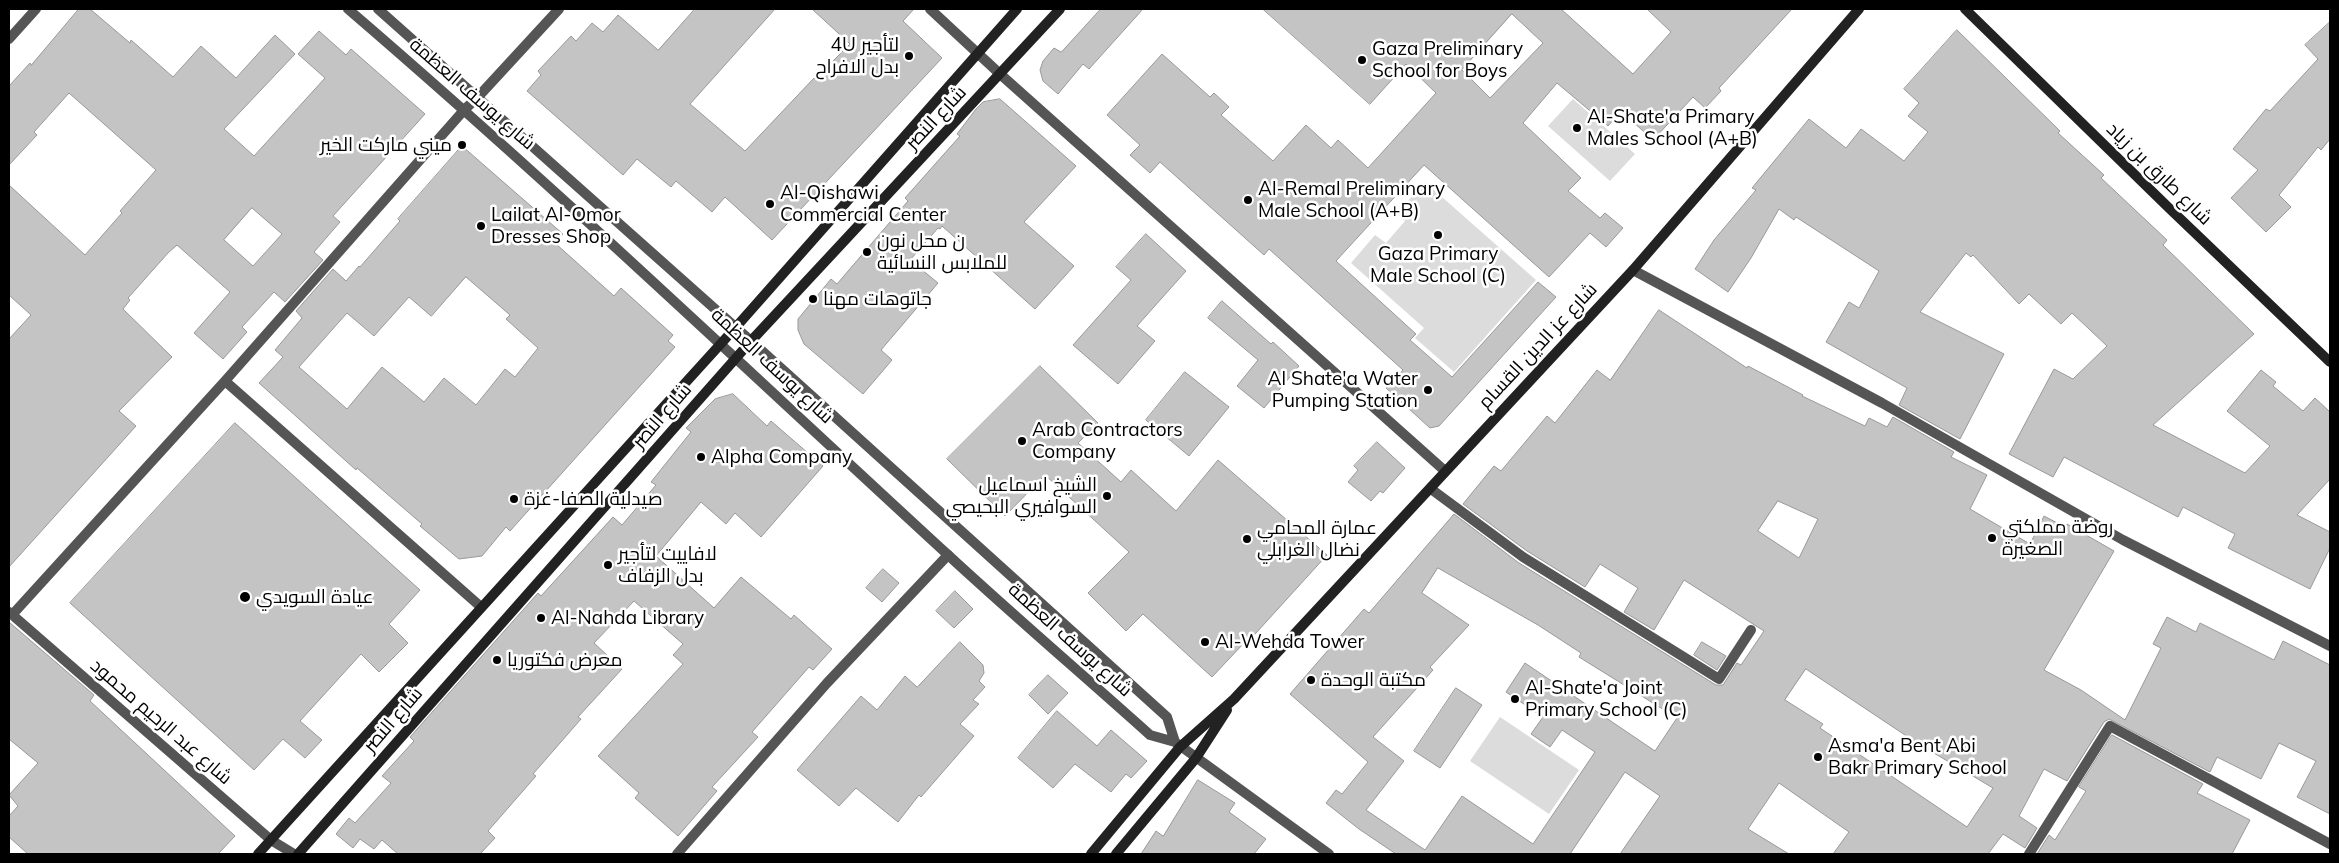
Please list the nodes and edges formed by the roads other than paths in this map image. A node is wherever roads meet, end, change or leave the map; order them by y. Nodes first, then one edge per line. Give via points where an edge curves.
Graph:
1 (36, 9) edge
2 (348, 9) edge
3 (378, 9) edge
4 (559, 9) edge
5 (930, 9) edge
6 (1017, 9) edge
7 (1060, 9) edge
8 (1859, 9) edge
9 (1965, 9) edge
10 (9, 39) edge
11 (976, 53) junction
12 (1000, 74) junction
13 (478, 98) junction
14 (464, 109) junction
15 (1633, 270) junction
16 (736, 327) junction
17 (751, 340) junction
18 (720, 342) junction
19 (737, 357) junction
20 (2330, 362) edge
21 (225, 381) junction
22 (1445, 471) junction
23 (1430, 489) junction
24 (948, 555) junction
25 (481, 607) junction
26 (10, 614) edge
27 (1751, 630) dead end
28 (2330, 646) edge
29 (1234, 699) junction
30 (1178, 744) junction
31 (1196, 758) junction
32 (271, 840) junction
33 (2330, 844) edge
34 (258, 854) edge
35 (296, 854) edge
36 (677, 854) edge
37 (1091, 854) edge
38 (1116, 854) edge
39 (1329, 854) edge
40 (2029, 854) edge

1 - 10 street
2 - 14 street, شارع يوسف العظمة
3 - 13 street, شارع يوسف العظمة
4 - 13 street
5 - 11 street
6 - 11 main road, شارع النصر
7 - 12 main road, شارع النصر
8 - 15 main road, شارع عز الدين القسام
9 - 20 main road, شارع طارق بن زياد
11 - 12 street
11 - 16 main road, شارع النصر
12 - 17 main road, شارع النصر
12 - 22 street
13 - 14 street
13 - 16 street, شارع يوسف العظمة
14 - 18 street, شارع يوسف العظمة
14 - 21 street
15 - 22 main road, شارع عز الدين القسام
15 - 28 street via 1882,403 2123,540
16 - 17 street, شارع يوسف العظمة
16 - 18 main road, شارع النصر
17 - 19 main road, شارع النصر
17 - 30 street, شارع يوسف العظمة via 1167,717
18 - 19 street, شارع يوسف العظمة
18 - 25 main road, شارع النصر
19 - 24 street, شارع يوسف العظمة
19 - 35 main road, شارع النصر
21 - 25 street
21 - 26 street
22 - 23 main road, شارع عز الدين القسام
23 - 27 street via 1522,557 1719,679
23 - 29 main road, شارع عز الدين القسام
24 - 30 street, شارع يوسف العظمة via 1150,734
24 - 36 street via 827,683
25 - 32 main road, شارع النصر
26 - 32 street, شارع عبد الرحيم محمود
29 - 30 main road, شارع عز الدين القسام
29 - 31 main road, شارع عز الدين القسام
30 - 31 street, شارع يوسف العظمة
30 - 37 main road, شارع عز الدين القسام
31 - 38 main road, شارع عز الدين القسام
31 - 39 street, شارع يوسف العظمة
32 - 34 main road, شارع النصر
32 - 35 street, شارع عبد الرحيم محمود
33 - 40 street via 2110,726

